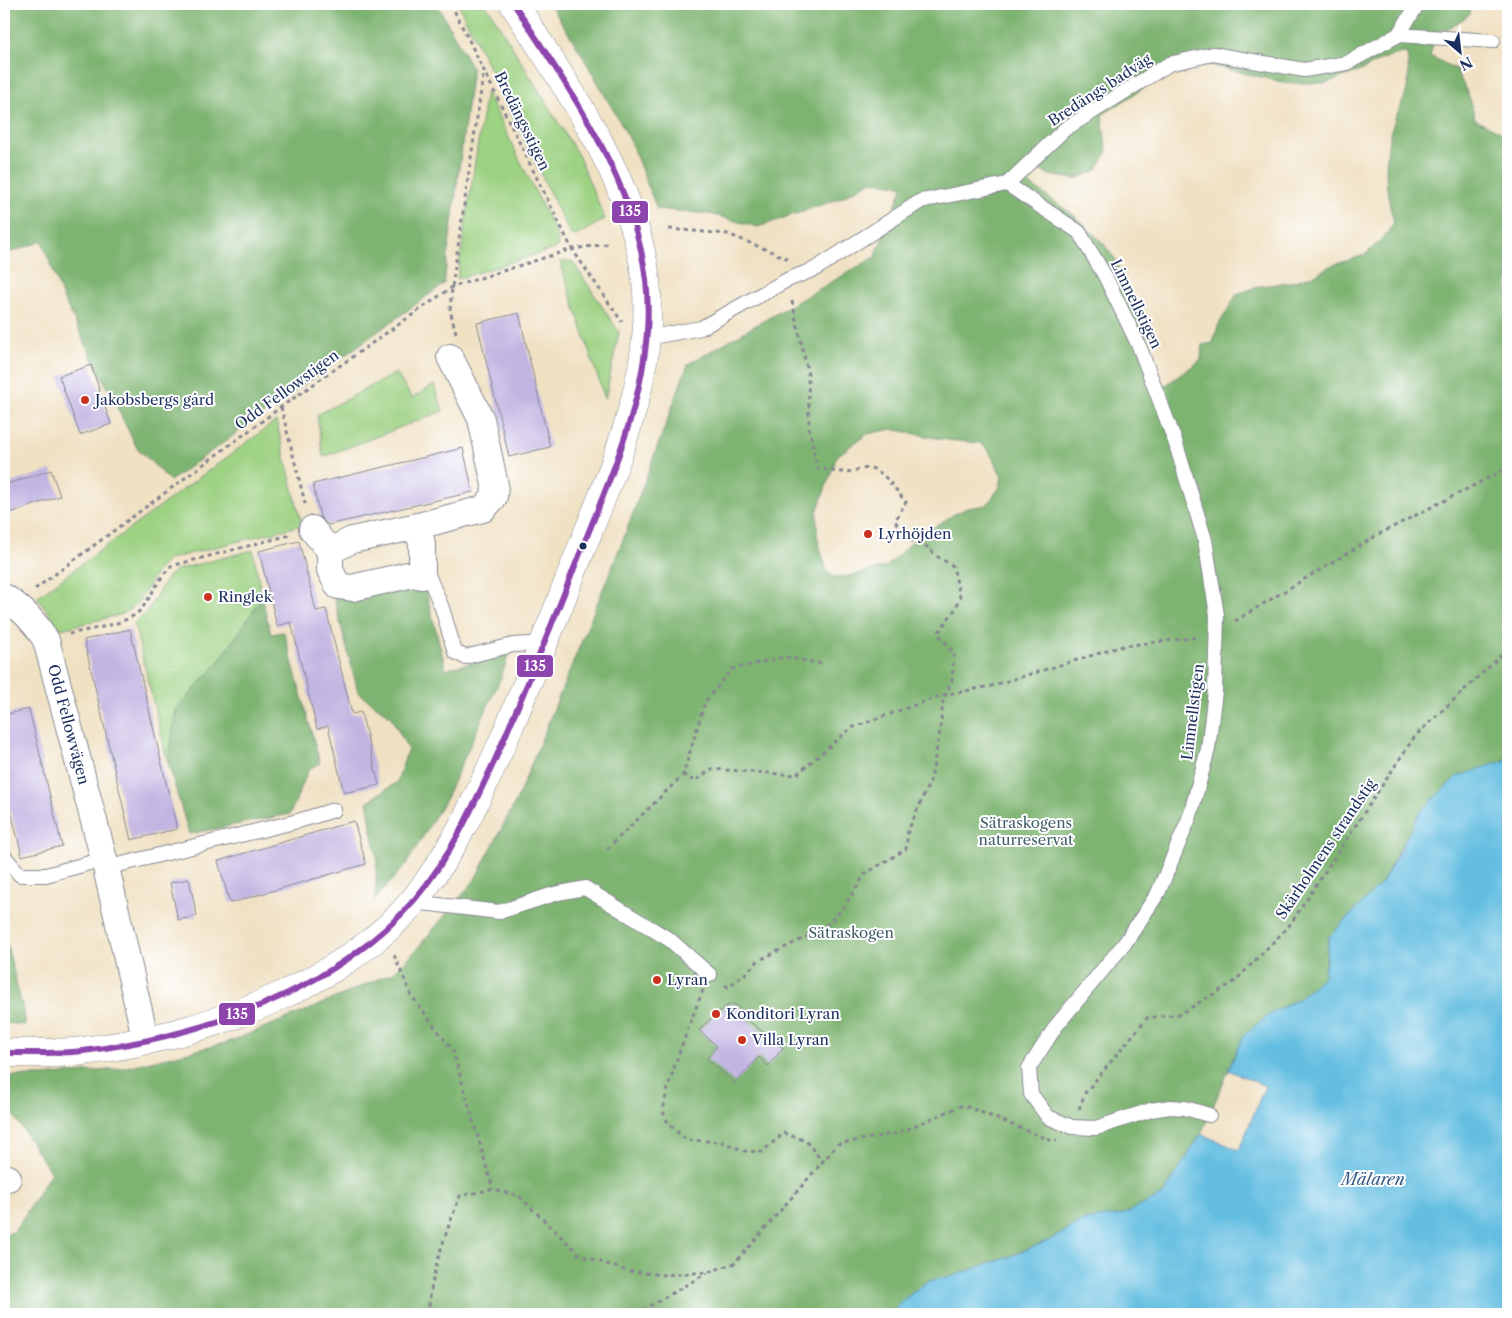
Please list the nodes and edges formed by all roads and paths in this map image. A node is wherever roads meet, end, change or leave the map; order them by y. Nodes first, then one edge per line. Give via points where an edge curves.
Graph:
1 (451, 4) edge
2 (514, 4) edge
3 (1418, 4) edge
4 (1398, 35) junction
5 (1493, 41) dead end
6 (484, 70) junction
7 (1007, 184) junction
8 (669, 229) dead end
9 (608, 244) dead end
10 (572, 249) junction
11 (815, 269) junction
12 (787, 280) junction
13 (452, 287) junction
14 (646, 338) junction
15 (450, 357) joint
16 (281, 407) junction
17 (1508, 468) edge
18 (418, 526) junction
19 (312, 529) junction
20 (330, 552) junction
21 (422, 576) junction
22 (9, 600) edge
23 (1216, 630) junction
24 (46, 640) junction
25 (545, 643) junction
26 (1508, 649) edge
27 (824, 664) dead end
28 (946, 695) junction
29 (682, 775) junction
30 (334, 810) dead end
31 (606, 849) dead end
32 (4, 856) edge
33 (105, 864) junction
34 (413, 902) junction
35 (384, 933) junction
36 (710, 975) junction
37 (146, 1041) junction
38 (4, 1053) edge
39 (1208, 1115) dead end
40 (1072, 1127) junction
41 (822, 1161) junction
42 (493, 1189) junction
43 (709, 1272) junction
44 (428, 1314) edge
45 (636, 1314) edge

1 - 6 path, Bredängsstigen
2 - 14 street via 588,122 630,209 646,283
3 - 4 lane, Bredängs badväg
4 - 5 lane
4 - 7 lane, Bredängs badväg via 1347,63 1304,70 1213,54 1169,64 1065,129
6 - 10 path, Bredängsstigen
6 - 13 path
7 - 11 lane via 921,201
7 - 23 lane, Limnellstigen via 1079,232 1140,346 1175,442 1205,540 1217,615
8 - 11 path via 728,234
9 - 10 path, Odd Fellowstigen
10 - 13 path, Odd Fellowstigen
10 - 14 path, Bredängsstigen via 629,332
11 - 12 lane
12 - 14 lane via 701,328
12 - 28 path via 808,373 809,426 818,468 847,472 874,469 884,476 906,502 895,521 907,539 926,546 953,566 960,597 938,633 954,654 952,680
13 - 15 path via 450,310 460,352
13 - 16 path, Odd Fellowstigen
14 - 25 street via 638,391 621,447
15 - 18 street via 481,420 495,484 494,497 484,509
16 - 19 path
16 - 22 path, Odd Fellowstigen
17 - 23 path via 1379,534
18 - 20 street via 352,540
18 - 21 street
19 - 20 street
19 - 24 path via 171,566 142,609 130,619
20 - 21 street via 330,570 338,586 352,588 413,574
21 - 25 lane via 430,577 455,652 465,657 513,645
22 - 24 street, Odd Fellowvägen via 36,623
23 - 28 path via 1205,636 1123,646 991,686
23 - 40 lane, Limnellstigen via 1215,691 1208,749 1190,816 1158,893 1125,943 1056,1026 1029,1068 1031,1094 1042,1110 1048,1118
24 - 33 street, Odd Fellowvägen
25 - 34 street via 477,800 435,873
26 - 40 path, Skärholmens strandstig via 1415,736 1289,926 1234,982 1180,1014 1147,1018 1085,1093
27 - 29 path via 785,658 732,669 705,702
28 - 29 path via 851,728 796,775 712,769 695,781
28 - 36 path via 931,779 908,831 906,849 865,874 844,908 824,928 758,961 728,987
29 - 31 path
30 - 33 lane
32 - 33 lane via 20,875
33 - 37 street, Odd Fellowvägen
34 - 35 street
34 - 36 lane via 499,912 554,894 585,888 670,940
35 - 37 street via 340,965 292,991 220,1020
35 - 42 path via 411,995 453,1051
36 - 41 path via 670,1080 663,1112 665,1118 686,1140 722,1142 744,1151 762,1152 784,1132 806,1141
37 - 38 street via 80,1052
39 - 40 lane, Limnellstigen via 1170,1107 1096,1128
40 - 41 path via 1068,1137 1052,1141 963,1105 898,1133 838,1144
41 - 43 path via 735,1263
42 - 43 path via 519,1196 580,1255 627,1271 663,1274
42 - 44 path via 460,1196 442,1243
43 - 45 path

